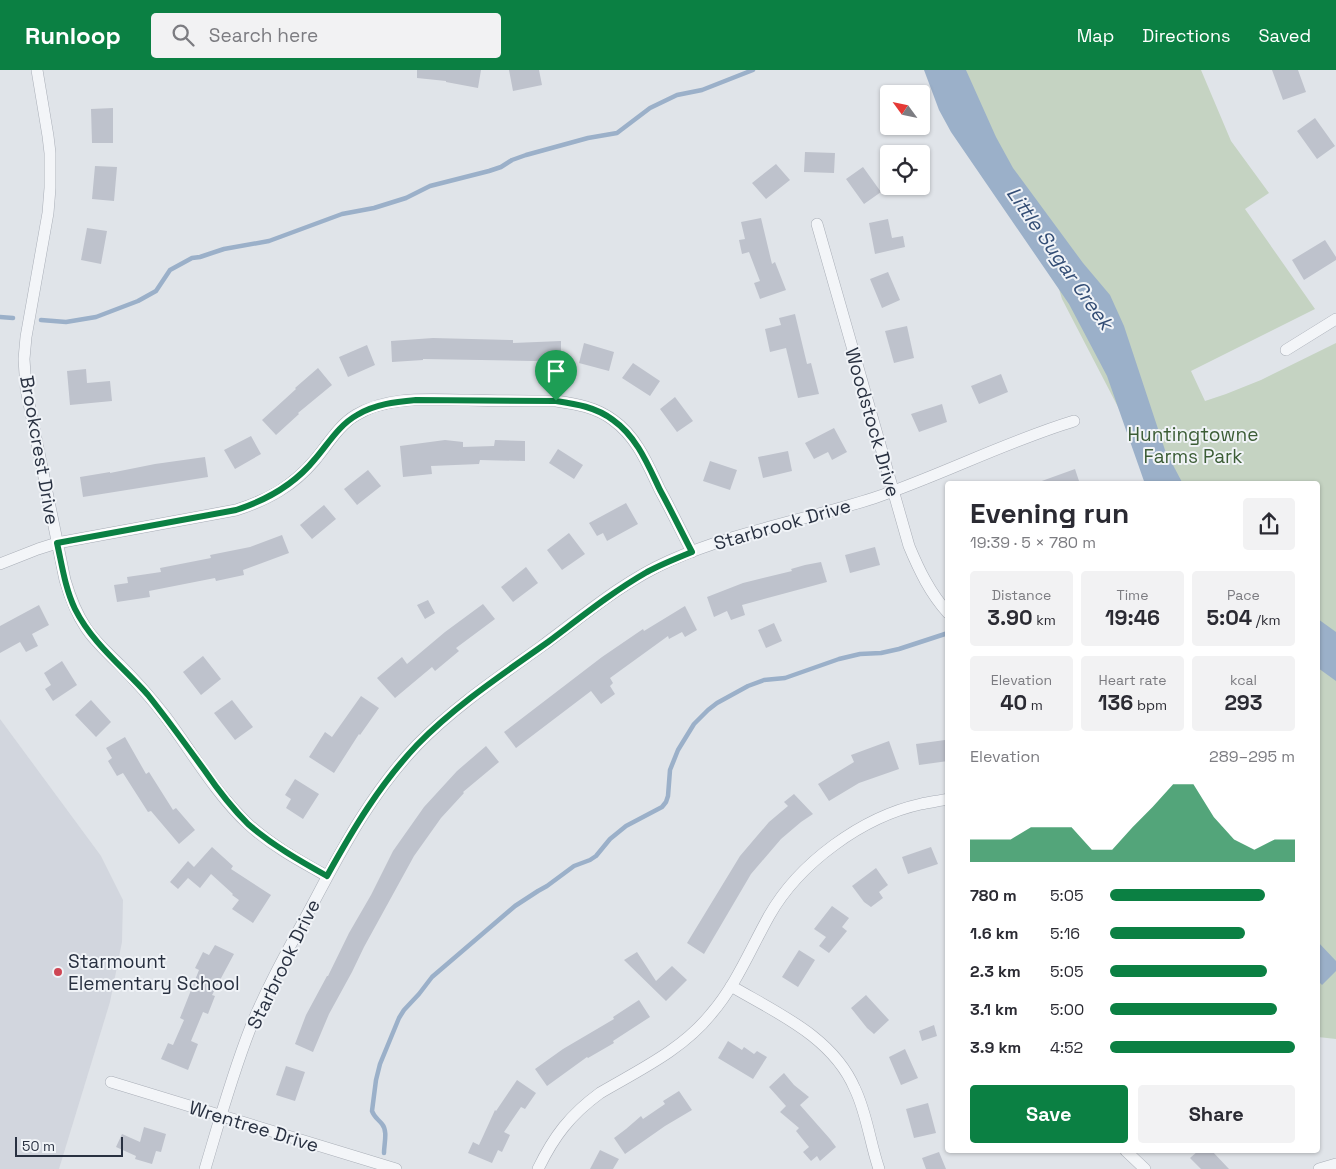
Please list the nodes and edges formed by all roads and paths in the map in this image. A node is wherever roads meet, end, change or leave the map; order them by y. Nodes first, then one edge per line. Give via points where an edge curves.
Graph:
1 (38, 70) edge
2 (817, 224) dead end
3 (1336, 319) edge
4 (1286, 350) dead end
5 (1074, 421) dead end
6 (893, 491) junction
7 (57, 543) junction
8 (692, 552) junction
9 (0, 564) edge
10 (945, 609) edge
11 (945, 800) edge
12 (327, 876) junction
13 (731, 986) junction
14 (112, 1082) dead end
15 (221, 1116) junction
16 (1128, 1153) edge
17 (1336, 1164) edge
18 (205, 1169) edge
19 (396, 1169) edge
20 (538, 1169) edge
21 (879, 1169) edge
22 (1145, 1169) edge
23 (1319, 1169) edge

1 - 7 street, Brookcrest Drive via 50,153 50,188 24,359 26,390
2 - 6 street, Woodstock Drive
3 - 4 street
5 - 6 street, Starbrook Drive via 1020,439
6 - 8 street, Starbrook Drive
6 - 10 street, Woodstock Drive via 920,572
7 - 8 street via 236,510 256,503 298,478 340,428 372,407 416,400 556,401 595,410 629,434 641,451
7 - 9 street
7 - 12 street, Brookcrest Drive via 69,593 94,638 164,715 226,800 248,824 292,857
8 - 12 street, Starbrook Drive via 647,572 610,596 449,716 418,745 380,789
11 - 13 street via 894,812 863,826 815,860 778,901
12 - 15 street, Starbrook Drive via 250,1028
13 - 20 street via 692,1034 670,1052 600,1093 570,1119 548,1148
13 - 21 street via 814,1037 842,1065 864,1113
14 - 15 street, Wrentree Drive
15 - 18 street, Starbrook Drive
15 - 19 street, Wrentree Drive
16 - 22 street
17 - 23 street

